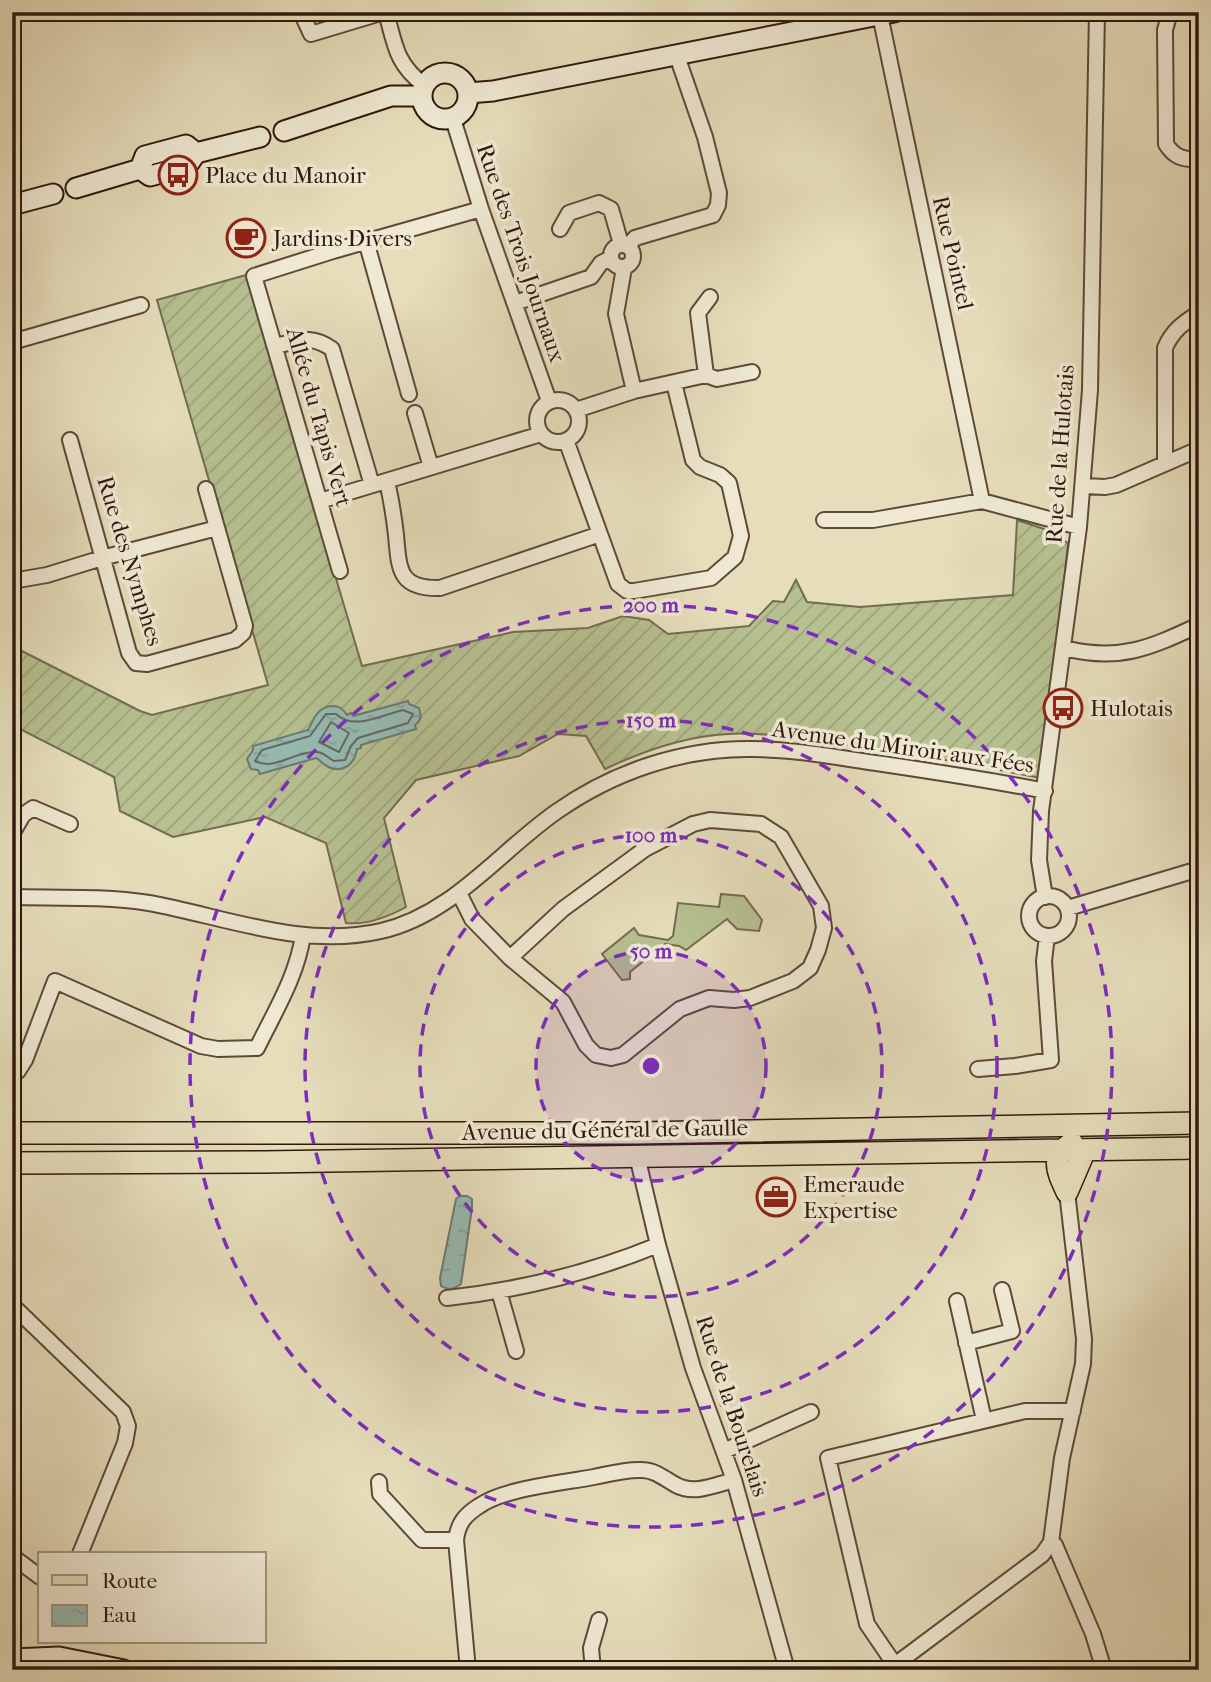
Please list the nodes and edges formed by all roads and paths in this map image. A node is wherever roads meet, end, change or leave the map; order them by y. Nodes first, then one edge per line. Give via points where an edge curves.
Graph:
1 (301, 12) edge
2 (385, 12) edge
3 (1097, 12) edge
4 (1170, 12) edge
5 (887, 14) edge
6 (677, 56) junction
7 (423, 90) junction
8 (468, 93) junction
9 (453, 119) junction
10 (284, 131) dead end
11 (260, 137) dead end
12 (1199, 159) edge
13 (76, 188) dead end
14 (53, 194) dead end
15 (12, 205) edge
16 (481, 209) junction
17 (560, 229) dead end
18 (366, 241) junction
19 (624, 245) junction
20 (611, 258) junction
21 (624, 268) junction
22 (710, 297) dead end
23 (515, 303) junction
24 (141, 305) dead end
25 (1199, 313) edge
26 (12, 342) edge
27 (275, 346) junction
28 (752, 372) dead end
29 (706, 375) junction
30 (674, 383) junction
31 (634, 391) junction
32 (409, 394) dead end
33 (549, 401) junction
34 (576, 410) junction
35 (415, 413) dead end
36 (541, 434) junction
37 (70, 440) dead end
38 (566, 440) junction
39 (1199, 449) edge
40 (1165, 463) junction
41 (431, 467) junction
42 (387, 481) junction
43 (372, 485) junction
44 (1084, 486) junction
45 (206, 489) dead end
46 (320, 501) junction
47 (982, 501) junction
48 (824, 520) dead end
49 (1079, 527) junction
50 (217, 528) junction
51 (600, 534) junction
52 (102, 558) junction
53 (340, 571) dead end
54 (12, 581) edge
55 (1199, 625) edge
56 (1065, 648) junction
57 (1045, 791) junction
58 (69, 824) dead end
59 (12, 834) edge
60 (1199, 869) edge
61 (458, 893) junction
62 (12, 897) edge
63 (1045, 897) junction
64 (1068, 908) junction
65 (303, 935) junction
66 (1047, 936) junction
67 (510, 958) junction
68 (978, 1069) dead end
69 (12, 1074) edge
70 (1199, 1123) edge
71 (1101, 1125) junction
72 (12, 1133) edge
73 (1199, 1147) edge
74 (1062, 1149) junction
75 (1085, 1150) junction
76 (638, 1156) junction
77 (12, 1163) edge
78 (1067, 1192) junction
79 (657, 1245) junction
80 (1002, 1290) dead end
81 (499, 1291) junction
82 (447, 1298) dead end
83 (957, 1301) dead end
84 (12, 1305) edge
85 (966, 1343) junction
86 (516, 1351) dead end
87 (811, 1412) dead end
88 (1073, 1412) junction
89 (984, 1420) junction
90 (724, 1451) junction
91 (734, 1480) junction
92 (379, 1482) dead end
93 (456, 1539) junction
94 (1051, 1542) junction
95 (81, 1552) edge
96 (12, 1556) edge
97 (38, 1576) edge
98 (599, 1620) dead end
99 (61, 1650) edge
100 (12, 1659) edge
101 (892, 1667) edge
102 (124, 1670) edge
103 (468, 1670) edge
104 (593, 1670) edge
105 (788, 1670) edge
106 (1104, 1670) edge

1 - 2 street via 311,34
2 - 7 street via 399,57
3 - 44 street, Rue de la Hulotais
4 - 12 street via 1165,30 1166,144 1180,158
5 - 6 street
5 - 47 street, Rue Pointel
6 - 8 street
6 - 19 street via 705,137 718,205 713,215
7 - 8 street via 435,75 449,73 462,80
7 - 9 street via 422,103 431,115
7 - 10 street
8 - 9 street via 465,109
9 - 16 street, Rue des Trois Journaux
11 - 13 street via 196,153 187,166 150,176 140,169
14 - 15 street
16 - 18 street
16 - 23 street, Rue des Trois Journaux
17 - 19 street via 569,213 599,203 611,209
18 - 27 street, Allée du Tapis Vert via 254,276
18 - 32 street
19 - 20 street via 615,247
19 - 21 street via 634,258
20 - 21 street
20 - 23 street via 591,277
21 - 31 street via 616,314
22 - 29 street via 698,313
23 - 33 street, Rue des Trois Journaux
24 - 26 street
25 - 40 street via 1174,331 1165,348
27 - 43 street via 309,339 332,349
27 - 46 street, Allée du Tapis Vert
28 - 29 street via 717,379
29 - 30 street
30 - 31 street
30 - 51 street via 693,460 729,483 741,536 735,557 711,578 627,591 618,583
31 - 34 street
33 - 34 street via 559,399
33 - 36 street via 539,410 536,422
34 - 38 street via 579,422
35 - 41 street
36 - 38 street via 548,440
36 - 41 street
37 - 52 street, Rue des Nymphes
38 - 51 street
39 - 40 street
40 - 44 street via 1116,485
41 - 42 street
42 - 43 street
42 - 51 street via 400,572 425,588 440,588
43 - 46 street
44 - 49 street, Rue de la Hulotais
45 - 50 street
46 - 53 street, Allée du Tapis Vert
47 - 48 street via 873,520
47 - 49 street
49 - 56 street, Rue de la Hulotais
50 - 52 street
50 - 52 street, Rue des Nymphes via 245,626 243,633 235,640 147,664 136,663 129,653
52 - 54 street
55 - 56 street via 1128,653
56 - 57 street, Rue de la Hulotais
57 - 61 street, Avenue du Miroir aux Fées via 798,752 750,749 694,754 634,771 585,793 519,839
57 - 63 street, Rue de la Hulotais via 1039,860
58 - 59 street via 33,807
60 - 64 street
61 - 65 street, Avenue du Miroir aux Fées via 414,921 385,930 346,937
61 - 67 street via 472,919
62 - 65 street, Avenue du Miroir aux Fées via 150,904
63 - 64 street via 1056,898
63 - 66 street via 1035,903 1030,914 1032,926
64 - 66 street via 1065,928
65 - 69 street via 295,972 257,1048 201,1046 55,981 24,1060
66 - 68 street via 1044,961 1051,1060
67 - 67 street via 563,1002 596,1055 611,1058 623,1055 680,1009 709,998 750,998 793,981 810,968 824,928 821,906 781,837 761,824 710,820 645,849 563,909
70 - 71 main road, Avenue du Général de Gaulle
71 - 72 main road, Avenue du Général de Gaulle via 636,1133
71 - 74 main road
73 - 75 main road, Avenue du Général de Gaulle
74 - 75 main road, Avenue du Général de Gaulle
74 - 76 main road, Avenue du Général de Gaulle
74 - 78 main road via 1058,1171
75 - 78 main road
76 - 77 main road, Avenue du Général de Gaulle
76 - 79 street, Rue de la Bourelais
78 - 88 street via 1084,1339
79 - 81 street via 618,1261
79 - 90 street, Rue de la Bourelais via 703,1398
80 - 85 street via 1012,1331
81 - 82 street
81 - 86 street
83 - 85 street
84 - 95 street via 123,1412 128,1426
85 - 89 street
87 - 90 street
88 - 89 street via 1025,1411
88 - 94 street
89 - 101 street via 828,1458 867,1624
90 - 91 street, Rue de la Bourelais
91 - 93 street via 690,1489 635,1469 523,1490 481,1504 464,1518
91 - 105 street, Rue de la Bourelais
92 - 93 street via 380,1494 422,1540
93 - 103 street
94 - 101 street via 1042,1555
94 - 106 street via 1093,1634
96 - 97 street
98 - 104 street via 591,1648
99 - 100 street
99 - 102 street

